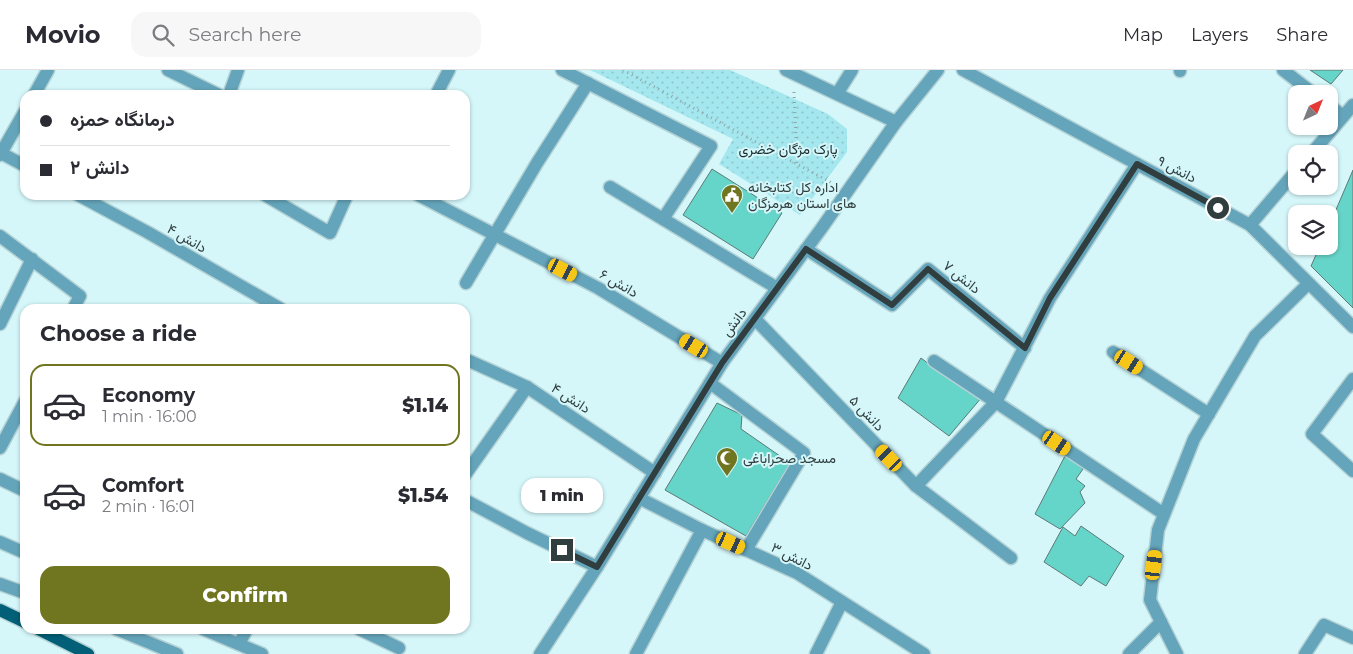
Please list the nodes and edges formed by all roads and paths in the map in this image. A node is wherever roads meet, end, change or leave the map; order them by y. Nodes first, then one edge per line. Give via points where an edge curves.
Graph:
1 (48, 70) edge
2 (168, 70) edge
3 (238, 70) edge
4 (449, 70) edge
5 (562, 70) edge
6 (623, 70) edge
7 (852, 70) edge
8 (938, 70) edge
9 (963, 70) edge
10 (1283, 70) edge
11 (790, 72) edge
12 (588, 83) junction
13 (1302, 85) edge
14 (37, 90) edge
15 (209, 90) edge
16 (231, 90) edge
17 (439, 90) edge
18 (837, 94) junction
19 (1353, 105) edge
20 (1338, 112) edge
21 (1343, 116) junction
22 (20, 120) edge
23 (896, 122) junction
24 (1319, 145) edge
25 (0, 154) edge
26 (20, 164) edge
27 (797, 164) junction
28 (1137, 164) junction
29 (1288, 180) edge
30 (610, 187) dead end
31 (848, 191) junction
32 (87, 200) edge
33 (274, 200) edge
34 (344, 200) edge
35 (428, 200) edge
36 (663, 219) junction
37 (1250, 225) junction
38 (494, 234) junction
39 (0, 236) edge
40 (806, 249) junction
41 (32, 259) junction
42 (466, 282) dead end
43 (1308, 284) junction
44 (777, 288) junction
45 (76, 304) edge
46 (271, 304) edge
47 (755, 319) junction
48 (0, 324) edge
49 (1353, 327) edge
50 (1025, 348) junction
51 (1113, 352) dead end
52 (470, 361) edge
53 (934, 362) dead end
54 (722, 363) junction
55 (1353, 379) edge
56 (710, 383) junction
57 (527, 388) junction
58 (996, 402) junction
59 (20, 410) edge
60 (1209, 414) junction
61 (0, 448) edge
62 (470, 468) edge
63 (1353, 471) edge
64 (655, 473) junction
65 (0, 479) edge
66 (916, 486) junction
67 (20, 489) edge
68 (639, 498) junction
69 (470, 503) edge
70 (1164, 514) junction
71 (702, 530) junction
72 (0, 542) edge
73 (20, 550) edge
74 (746, 550) junction
75 (1011, 558) dead end
76 (597, 567) junction
77 (0, 584) edge
78 (20, 591) edge
79 (842, 602) junction
80 (0, 610) edge
81 (20, 620) edge
82 (1161, 622) junction
83 (48, 634) edge
84 (128, 634) edge
85 (215, 634) edge
86 (244, 634) edge
87 (369, 634) edge
88 (1353, 638) edge
89 (239, 644) junction
90 (398, 648) dead end
91 (88, 654) edge
92 (177, 654) edge
93 (262, 654) edge
94 (540, 654) edge
95 (636, 654) edge
96 (816, 654) edge
97 (924, 654) edge
98 (1129, 654) edge
99 (1177, 654) edge
100 (1305, 654) edge

1 - 14 street
2 - 15 street
3 - 16 street
4 - 17 street
5 - 12 street
6 - 27 path
7 - 18 street
8 - 23 street, دانش
9 - 28 street, دانش ۹
10 - 13 street
11 - 18 street
11 - 27 path
12 - 36 street via 711,146
12 - 38 street
18 - 23 street
19 - 21 street
20 - 21 street
21 - 24 street
22 - 25 street
23 - 31 street, دانش
25 - 26 street
27 - 31 path
28 - 37 street, دانش ۹
28 - 50 street via 1050,298
29 - 37 street
30 - 36 street
31 - 40 street, دانش
32 - 46 street, دانش ۴
33 - 34 street via 330,233
35 - 38 street, دانش ۶
36 - 44 street
37 - 43 street, دانش ۹
38 - 42 street
38 - 54 street, دانش ۶ via 598,288
39 - 41 street
40 - 44 street, دانش
40 - 50 street, دانش ۷ via 892,305 928,269
41 - 45 street via 80,296
41 - 48 street
43 - 49 street, دانش ۹
43 - 60 street via 1255,336
44 - 47 street, دانش
47 - 54 street, دانش
47 - 66 street, دانش ۵
50 - 58 street
51 - 60 street
52 - 57 street, دانش ۴
53 - 58 street
54 - 56 street, دانش
55 - 63 street via 1312,434
56 - 64 street, دانش
56 - 74 street via 804,453
57 - 62 street
57 - 64 street, دانش ۴
58 - 66 street
58 - 70 street
59 - 61 street
60 - 70 street via 1194,439
64 - 68 street, دانش
65 - 67 street
66 - 75 street, دانش ۵
68 - 71 street, دانش ۳
68 - 76 street, دانش
69 - 76 street
70 - 82 street via 1158,530 1150,600
71 - 74 street, دانش ۳
71 - 95 street
72 - 73 street
74 - 79 street, دانش ۳ via 797,573
76 - 94 street, دانش
77 - 78 street
79 - 96 street
79 - 97 street, دانش ۳
80 - 81 main road
82 - 98 street
82 - 99 street
83 - 91 main road
84 - 92 street
85 - 89 street
86 - 89 street
87 - 90 street
88 - 100 street via 1324,625
89 - 93 street

